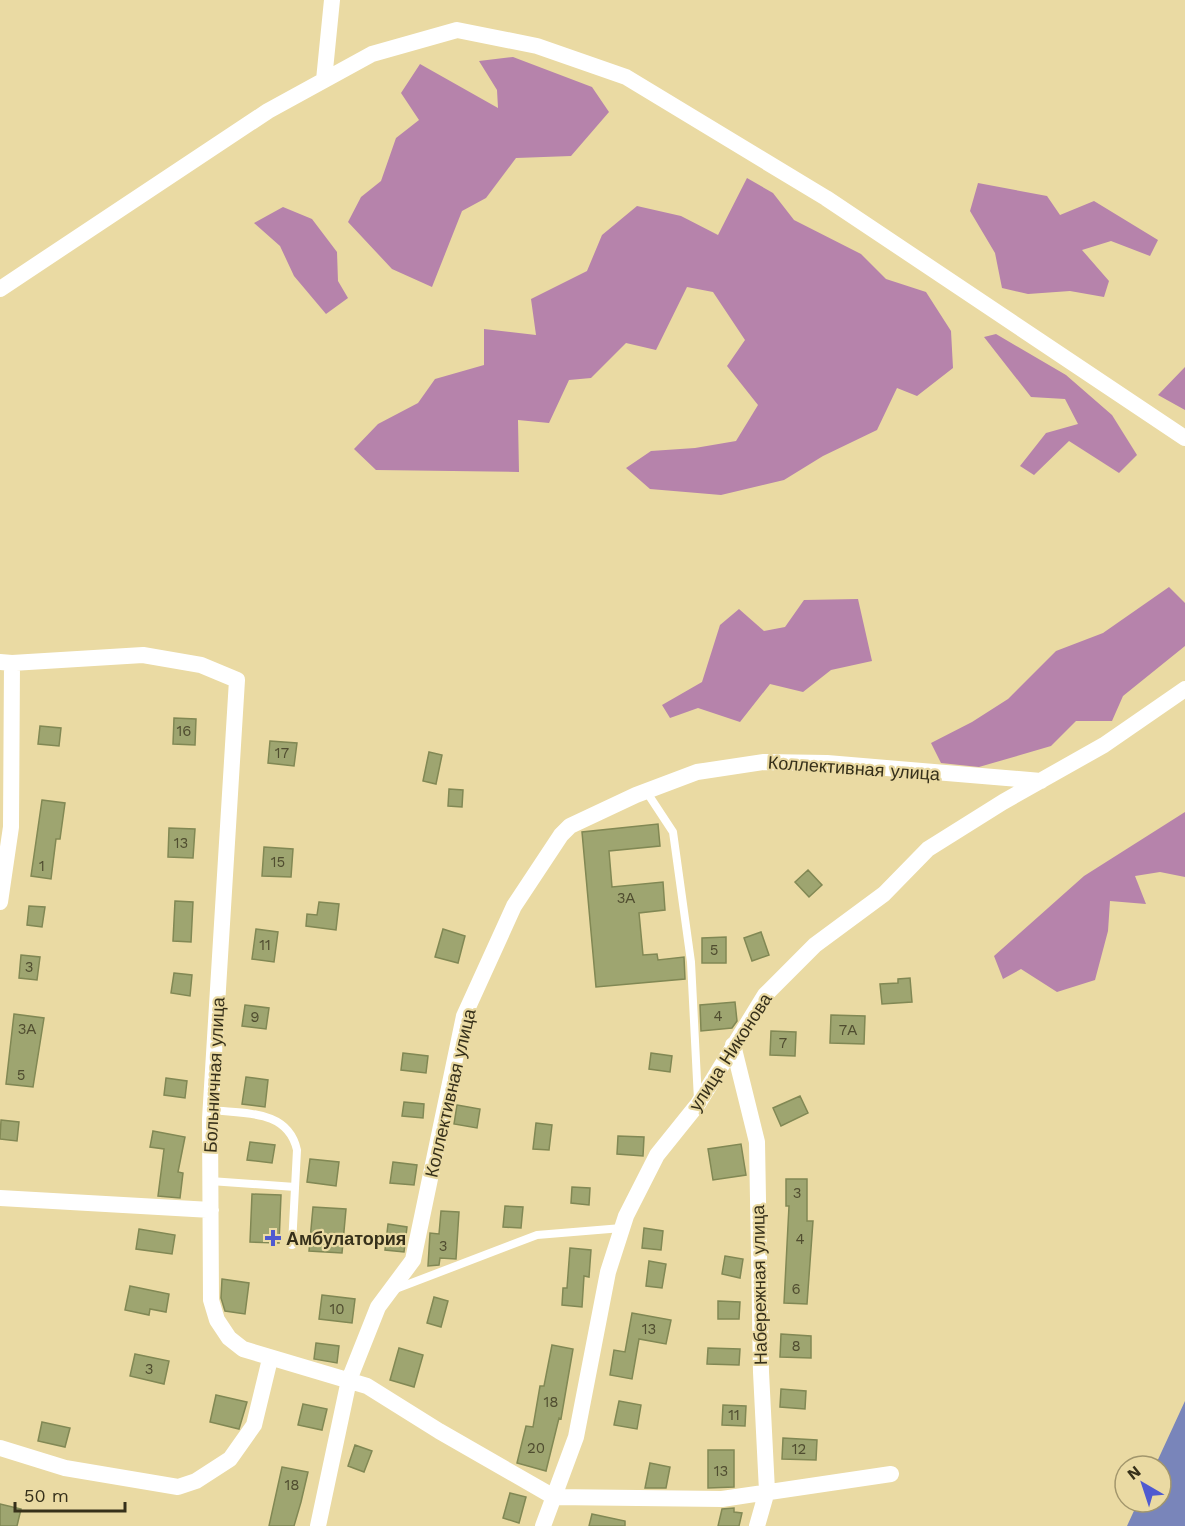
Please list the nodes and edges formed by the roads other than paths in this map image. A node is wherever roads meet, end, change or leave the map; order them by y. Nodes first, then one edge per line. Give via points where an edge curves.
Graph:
1 (332, 0) edge
2 (324, 80) junction
3 (0, 289) edge
4 (1185, 438) edge
5 (6, 662) edge
6 (1185, 689) edge
7 (1041, 781) junction
8 (646, 791) junction
9 (0, 902) edge
10 (733, 1046) junction
11 (698, 1104) junction
12 (211, 1110) junction
13 (210, 1181) junction
14 (295, 1187) junction
15 (0, 1198) edge
16 (211, 1210) junction
17 (622, 1228) junction
18 (292, 1245) dead end
19 (390, 1291) junction
20 (270, 1359) junction
21 (349, 1380) junction
22 (0, 1448) edge
23 (891, 1474) dead end
24 (767, 1491) junction
25 (554, 1497) junction
26 (318, 1526) edge
27 (543, 1526) edge
28 (757, 1526) edge

1 - 2 street
2 - 3 street via 268,111
2 - 4 street via 372,54 457,30 537,46 626,77 826,198
5 - 9 street via 11,827
5 - 12 street, Больничная улица via 143,655 201,665 237,680
6 - 7 street, улица Никонова via 1104,745
7 - 8 street, Коллективная улица via 827,763 764,762 697,772
7 - 10 street, улица Никонова via 928,849 884,894 815,945 765,995
8 - 11 lane via 673,832 691,962
8 - 19 street, Коллективная улица via 570,825 514,906 464,1016 413,1260
10 - 11 street, улица Никонова
10 - 24 street, Набережная улица via 758,1142
11 - 17 street, улица Никонова via 657,1155
12 - 13 street, Больничная улица
12 - 14 lane via 270,1116 284,1126 295,1139 297,1150
13 - 14 lane
13 - 16 street, Больничная улица
14 - 18 lane
15 - 16 street
16 - 20 street, Больничная улица via 211,1300 217,1320 229,1338 243,1349
17 - 19 lane via 537,1235
17 - 25 street, улица Никонова via 609,1272 576,1437
19 - 21 street, Коллективная улица via 378,1307
20 - 21 street, Больничная улица
20 - 22 street via 254,1425 230,1459 178,1487 65,1468
21 - 25 street, Больничная улица via 367,1386
21 - 26 street, Коллективная улица
23 - 24 street
24 - 25 street via 722,1499
24 - 28 street, Набережная улица
25 - 27 street, улица Никонова

